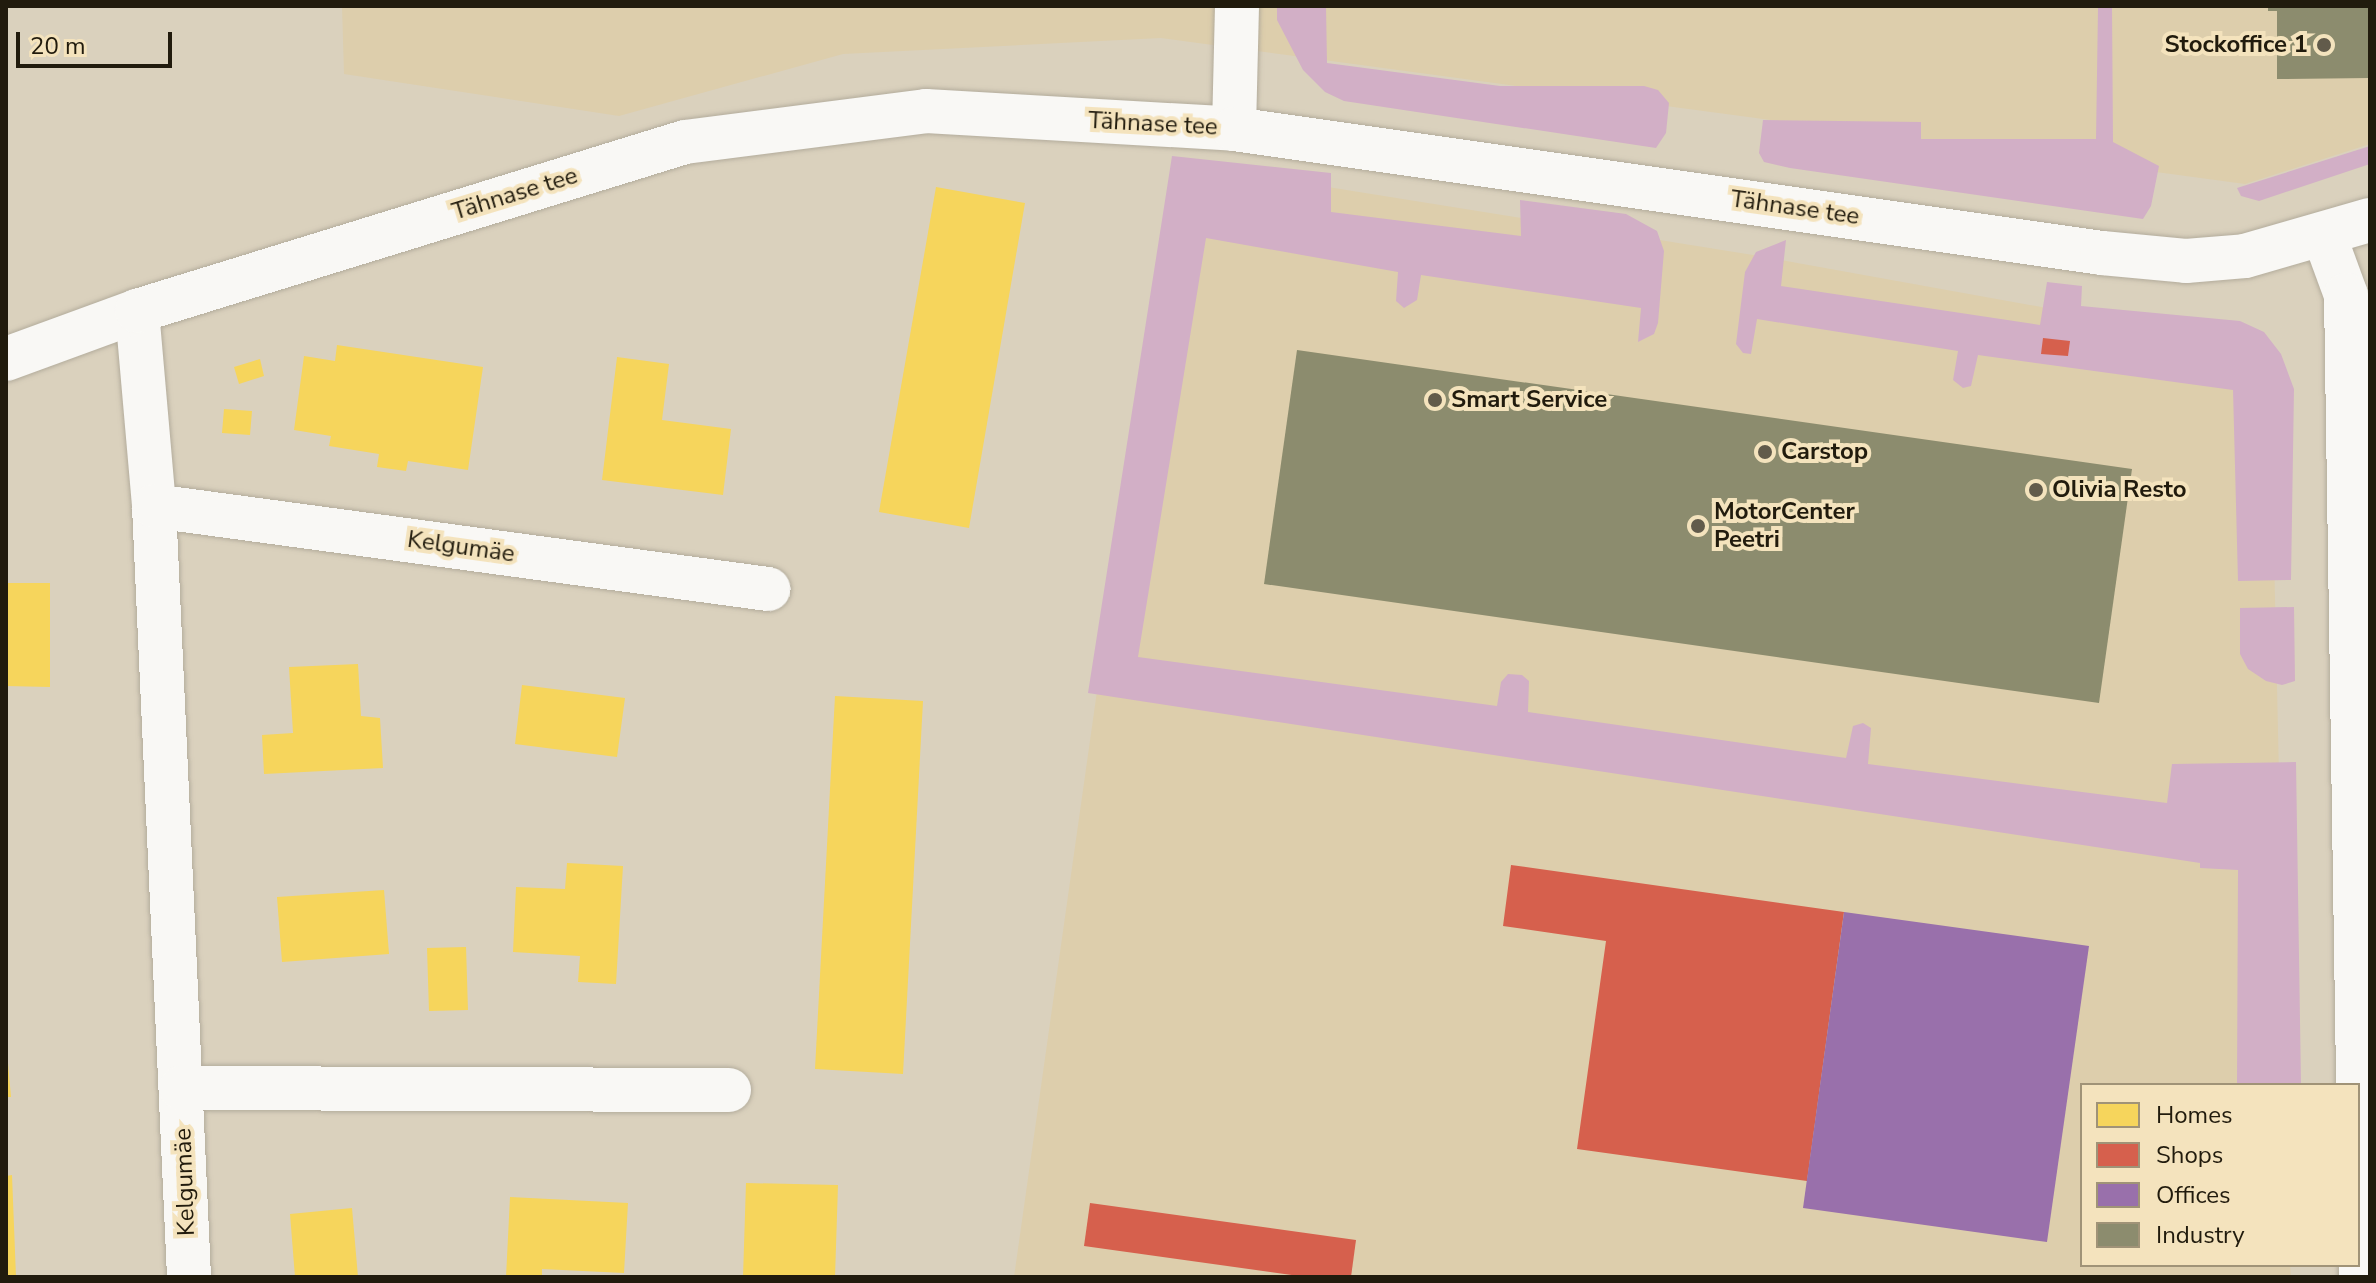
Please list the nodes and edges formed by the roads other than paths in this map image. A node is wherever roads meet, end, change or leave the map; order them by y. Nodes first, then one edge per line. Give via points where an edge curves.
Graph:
1 (1237, 6) edge
2 (1234, 129) junction
3 (2370, 220) edge
4 (2324, 235) junction
5 (137, 311) junction
6 (6, 359) edge
7 (154, 506) junction
8 (768, 589) dead end
9 (2358, 1083) edge
10 (181, 1088) junction
11 (729, 1090) dead end
12 (2360, 1212) edge
13 (189, 1277) edge
14 (2361, 1277) edge

1 - 2 street
2 - 4 street, Tähnase tee via 2102,253 2201,260 2245,256
2 - 5 street, Tähnase tee via 926,111 685,142
3 - 4 street, Tähnase tee
4 - 9 street via 2346,295
5 - 6 street, Tähnase tee
5 - 7 street, Kelgumäe
7 - 8 street, Kelgumäe
7 - 10 street, Kelgumäe
10 - 11 street
10 - 13 street, Kelgumäe
12 - 14 street

